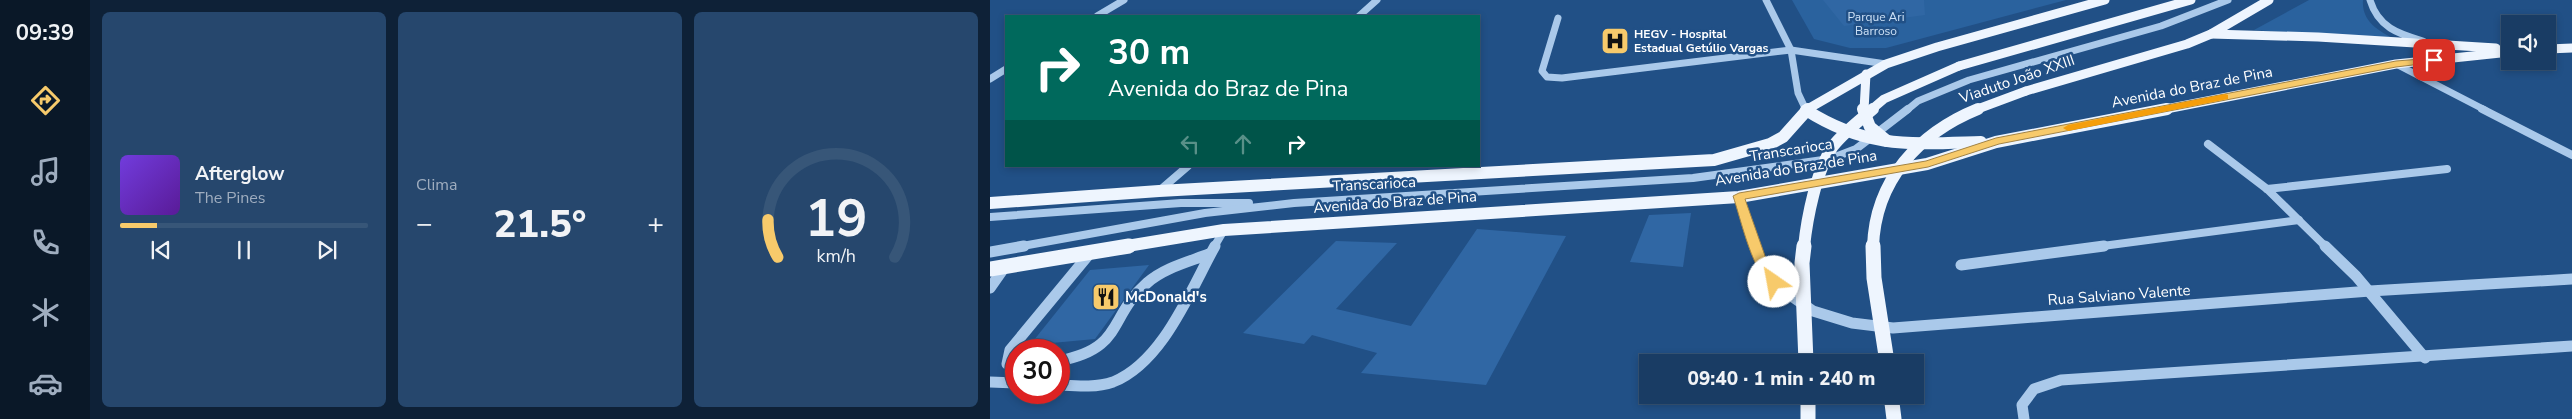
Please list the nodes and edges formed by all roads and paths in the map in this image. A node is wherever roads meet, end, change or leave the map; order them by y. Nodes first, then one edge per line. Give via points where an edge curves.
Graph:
1 (1124, 0) edge
2 (1378, 0) edge
3 (1766, 0) edge
4 (2105, 0) edge
5 (2190, 0) edge
6 (2228, 0) edge
7 (2269, 0) edge
8 (2370, 0) edge
9 (1099, 15) edge
10 (1360, 15) edge
11 (1558, 18) dead end
12 (2211, 34) junction
13 (2439, 45) junction
14 (2501, 48) edge
15 (2572, 48) edge
16 (2556, 49) edge
17 (1791, 50) junction
18 (2501, 53) edge
19 (1886, 64) junction
20 (2396, 64) junction
21 (1005, 70) edge
22 (1866, 74) junction
23 (990, 79) edge
24 (1806, 110) junction
25 (1873, 137) junction
26 (1996, 142) junction
27 (2208, 144) dead end
28 (2572, 155) edge
29 (1187, 167) edge
30 (2447, 169) dead end
31 (2267, 189) junction
32 (1159, 191) junction
33 (1739, 196) junction
34 (990, 203) edge
35 (1294, 203) junction
36 (990, 217) edge
37 (2299, 220) junction
38 (1224, 230) junction
39 (990, 252) edge
40 (1091, 252) junction
41 (1209, 254) junction
42 (1961, 265) dead end
43 (1004, 268) junction
44 (990, 269) edge
45 (2572, 279) edge
46 (990, 288) edge
47 (2370, 291) junction
48 (1019, 339) edge
49 (2572, 346) edge
50 (1806, 354) edge
51 (1886, 354) edge
52 (2425, 358) junction
53 (1070, 359) edge
54 (990, 382) edge
55 (1005, 383) edge
56 (1070, 385) edge
57 (1808, 404) edge
58 (1892, 404) edge
59 (1808, 419) edge
60 (1894, 419) edge
61 (2024, 419) edge

1 - 9 street
2 - 10 street
3 - 17 street
4 - 19 main road, Avenida do Braz de Pina
5 - 50 main road, bridge via 1959,66 1884,99 1854,124 1824,161 1806,227 1802,263
6 - 25 street, Transcarioca via 2160,26 1969,80 1918,101
7 - 12 main road, Viaduto João XXIII
8 - 13 street via 2385,28
11 - 17 street via 1542,71 1548,77 1562,78
12 - 13 main road
12 - 51 main road, Viaduto João XXIII, bridge via 2026,91 1950,121 1908,154 1891,175 1874,231 1874,262
13 - 14 main road
15 - 16 main road
17 - 19 street
17 - 24 street via 1798,93
18 - 20 main road, Avenida do Braz de Pina
19 - 22 main road, Avenida do Braz de Pina
20 - 26 main road, Avenida do Braz de Pina
20 - 28 street
21 - 23 street
22 - 24 main road, Avenida do Braz de Pina
22 - 25 main road via 1864,113
24 - 25 main road via 1839,130
24 - 32 main road, Avenida do Braz de Pina via 1783,137 1770,144 1714,160
25 - 26 main road via 1892,144
25 - 35 street, Transcarioca via 1842,156 1830,159 1693,178
26 - 33 main road, Avenida do Braz de Pina via 1928,164
27 - 31 street
29 - 32 street
30 - 31 street
31 - 37 street
32 - 34 main road, Avenida do Braz de Pina
33 - 38 main road, Avenida do Braz de Pina
33 - 47 street, Rua Salviano Valente via 1764,272 1784,291 1813,310 1852,323 1893,328
35 - 36 street, Transcarioca via 1181,203
35 - 39 street, Transcarioca via 1205,213
37 - 42 street
37 - 47 street
38 - 40 main road, Avenida do Braz de Pina
38 - 41 street
40 - 43 main road, Avenida do Braz de Pina
40 - 48 street
41 - 53 street via 1158,276 1142,288 1103,346 1090,354
41 - 56 street via 1158,348 1136,370 1112,382
43 - 44 main road, Avenida do Braz de Pina
43 - 46 street
45 - 47 street, Rua Salviano Valente
47 - 52 street
49 - 52 street
52 - 61 street via 2061,380 2034,389 2022,405
54 - 55 street
57 - 59 main road
58 - 60 main road

